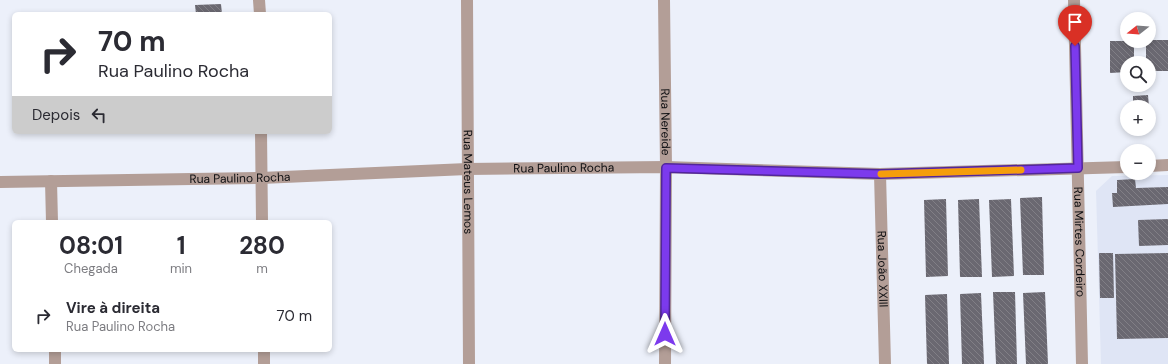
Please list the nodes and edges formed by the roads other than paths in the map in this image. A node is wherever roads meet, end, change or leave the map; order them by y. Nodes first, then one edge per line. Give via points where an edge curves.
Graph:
1 (259, 0) edge
2 (466, 0) edge
3 (664, 0) edge
4 (1074, 0) edge
5 (260, 12) edge
6 (261, 134) edge
7 (1168, 165) edge
8 (1156, 166) edge
9 (1120, 167) edge
10 (666, 168) junction
11 (1078, 168) junction
12 (467, 170) junction
13 (880, 174) junction
14 (261, 178) junction
15 (51, 181) junction
16 (0, 182) edge
17 (52, 220) edge
18 (262, 220) edge
19 (55, 352) edge
20 (264, 352) edge
21 (55, 364) edge
22 (264, 364) edge
23 (469, 364) edge
24 (665, 364) edge
25 (884, 364) edge
26 (1082, 364) edge

1 - 5 street
2 - 12 street, Rua Mateus Lemos
3 - 10 street, Rua Nereide
4 - 11 street, Rua Mirtes Cordeiro
6 - 14 street
7 - 8 street
9 - 11 street, Rua Paulino Rocha
10 - 12 street, Rua Paulino Rocha
10 - 13 street, Rua Paulino Rocha
10 - 24 street, Rua Nereide
11 - 13 street, Rua Paulino Rocha
11 - 26 street, Rua Mirtes Cordeiro
12 - 14 street, Rua Paulino Rocha
12 - 23 street, Rua Mateus Lemos
13 - 25 street, Rua João XXIII
14 - 15 street, Rua Paulino Rocha
14 - 18 street
15 - 16 street, Rua Paulino Rocha
15 - 17 street
19 - 21 street
20 - 22 street

